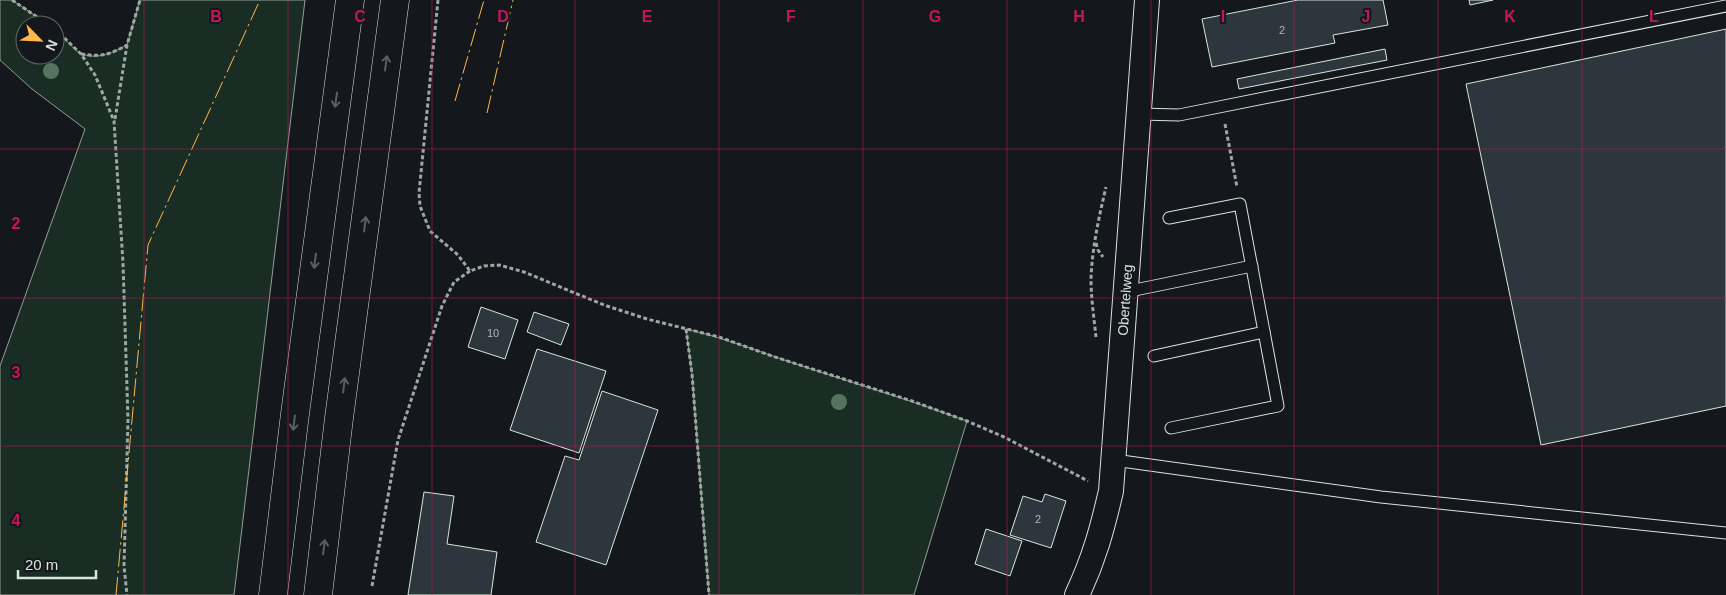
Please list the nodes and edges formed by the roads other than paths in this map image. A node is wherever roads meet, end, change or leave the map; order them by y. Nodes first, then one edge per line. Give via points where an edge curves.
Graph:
1 (350, 0) edge
2 (395, 0) edge
3 (1147, 0) edge
4 (1726, 6) edge
5 (1139, 114) junction
6 (1169, 218) dead end
7 (1252, 266) junction
8 (1125, 292) junction
9 (1264, 332) junction
10 (1154, 356) dead end
11 (1171, 428) dead end
12 (1114, 460) junction
13 (1726, 533) edge
14 (1085, 593) edge
15 (273, 595) edge
16 (318, 595) edge

1 -> 15 highway
16 -> 2 highway
3 - 5 street, Obertelweg
4 - 5 lane via 1222,108 1180,115
5 - 8 street, Obertelweg
6 - 7 lane via 1240,204
7 - 8 lane
7 - 9 lane
8 - 12 street, Obertelweg
9 - 10 lane
9 - 11 lane via 1278,406
12 - 13 lane via 1381,497
12 - 14 street, Obertelweg via 1111,491

